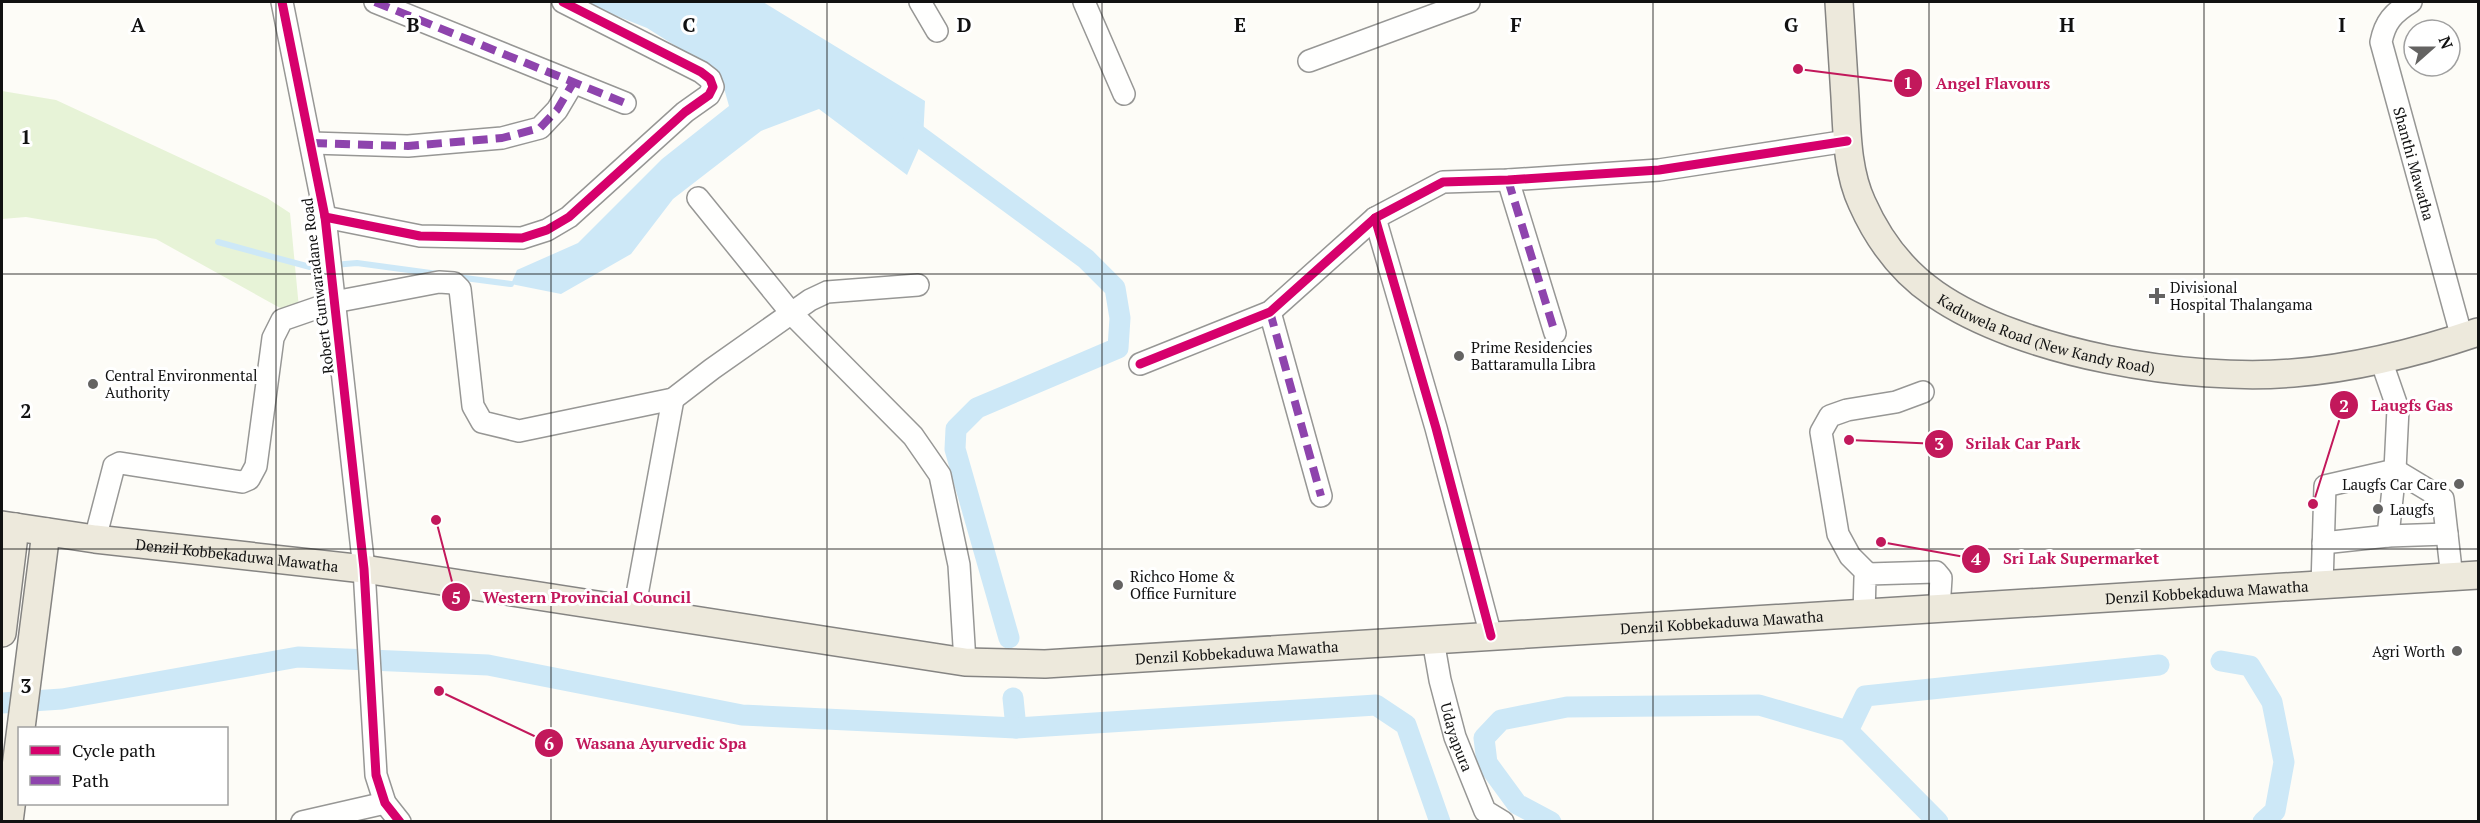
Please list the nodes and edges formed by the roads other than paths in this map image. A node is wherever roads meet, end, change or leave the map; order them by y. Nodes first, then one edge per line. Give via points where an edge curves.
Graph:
1 (282, 2) edge
2 (375, 2) edge
3 (563, 2) edge
4 (920, 2) edge
5 (1084, 2) edge
6 (1469, 2) edge
7 (1839, 2) edge
8 (2411, 2) edge
9 (937, 31) dead end
10 (1309, 61) dead end
11 (573, 83) junction
12 (1124, 94) dead end
13 (625, 103) dead end
14 (1847, 141) junction
15 (312, 143) junction
16 (1508, 180) junction
17 (698, 198) dead end
18 (1375, 219) junction
19 (326, 227) junction
20 (918, 285) dead end
21 (334, 293) junction
22 (1270, 312) junction
23 (792, 314) junction
24 (1555, 333) dead end
25 (2470, 335) edge
26 (2381, 360) junction
27 (1140, 364) dead end
28 (1923, 392) dead end
29 (674, 399) junction
30 (2395, 470) junction
31 (1321, 496) dead end
32 (8, 526) edge
33 (46, 532) junction
34 (2447, 534) junction
35 (2388, 536) junction
36 (95, 539) junction
37 (2323, 543) junction
38 (364, 569) junction
39 (1868, 574) junction
40 (2478, 575) edge
41 (2452, 578) junction
42 (2322, 586) junction
43 (1939, 609) junction
44 (634, 611) junction
45 (1864, 614) junction
46 (2, 633) edge
47 (1491, 636) junction
48 (1433, 640) junction
49 (965, 662) junction
50 (20, 727) edge
51 (18, 740) edge
52 (385, 803) junction
53 (9, 822) edge
54 (302, 822) edge
55 (400, 822) edge
56 (1503, 822) edge

1 - 15 street, Robert Gunwaradane Road
2 - 11 street
3 - 19 street via 701,72 713,87 709,95 569,217 547,230 522,238 420,236
4 - 9 street
5 - 12 street
6 - 10 street
7 - 14 main road, Kaduwela Road (New Kandy Road)
8 - 25 street, Shanthi Mawatha via 2396,11 2385,26 2381,42
11 - 13 street
11 - 15 street via 557,110 540,128 502,138 408,146
14 - 16 street via 1659,170
14 - 26 main road, Kaduwela Road (New Kandy Road) via 1861,201 1892,254 1933,293 1987,323 2057,348 2196,372 2291,374
15 - 19 street, Robert Gunwaradane Road
16 - 18 street via 1443,182
16 - 24 street
17 - 23 street
18 - 22 street
18 - 47 street
19 - 21 street, Robert Gunwaradane Road
20 - 23 street via 827,292
21 - 29 street via 454,283 460,289 473,406 482,422 519,431
21 - 36 street via 277,326 255,466 249,479 242,482 120,463 114,466
21 - 38 street, Robert Gunwaradane Road
22 - 27 street
22 - 31 street
23 - 29 street
23 - 49 street via 913,436 940,475 959,565
25 - 26 main road, Kaduwela Road (New Kandy Road)
26 - 30 street via 2398,409
28 - 39 street via 1830,416 1821,432 1838,534 1850,556
29 - 44 street
30 - 34 street via 2443,500
30 - 35 street
30 - 37 street via 2325,486
32 - 33 main road, Denzil Kobbekaduwa Mawatha
32 - 46 main road
33 - 36 main road, Denzil Kobbekaduwa Mawatha
33 - 50 main road
34 - 35 street
34 - 41 street
35 - 37 street
36 - 38 main road, Denzil Kobbekaduwa Mawatha
37 - 42 street
38 - 44 main road, Denzil Kobbekaduwa Mawatha
38 - 52 street, Robert Gunwaradane Road via 376,775
39 - 43 street via 1936,572 1941,578
39 - 45 street
40 - 41 main road, Denzil Kobbekaduwa Mawatha
41 - 42 main road, Denzil Kobbekaduwa Mawatha
42 - 43 main road, Denzil Kobbekaduwa Mawatha
43 - 45 main road, Denzil Kobbekaduwa Mawatha
44 - 49 main road, Denzil Kobbekaduwa Mawatha
45 - 47 main road, Denzil Kobbekaduwa Mawatha
47 - 48 main road, Denzil Kobbekaduwa Mawatha
48 - 49 main road, Denzil Kobbekaduwa Mawatha via 1045,664
48 - 56 street, Udayapura via 1455,736 1485,811
51 - 53 main road
52 - 54 street
52 - 55 street

